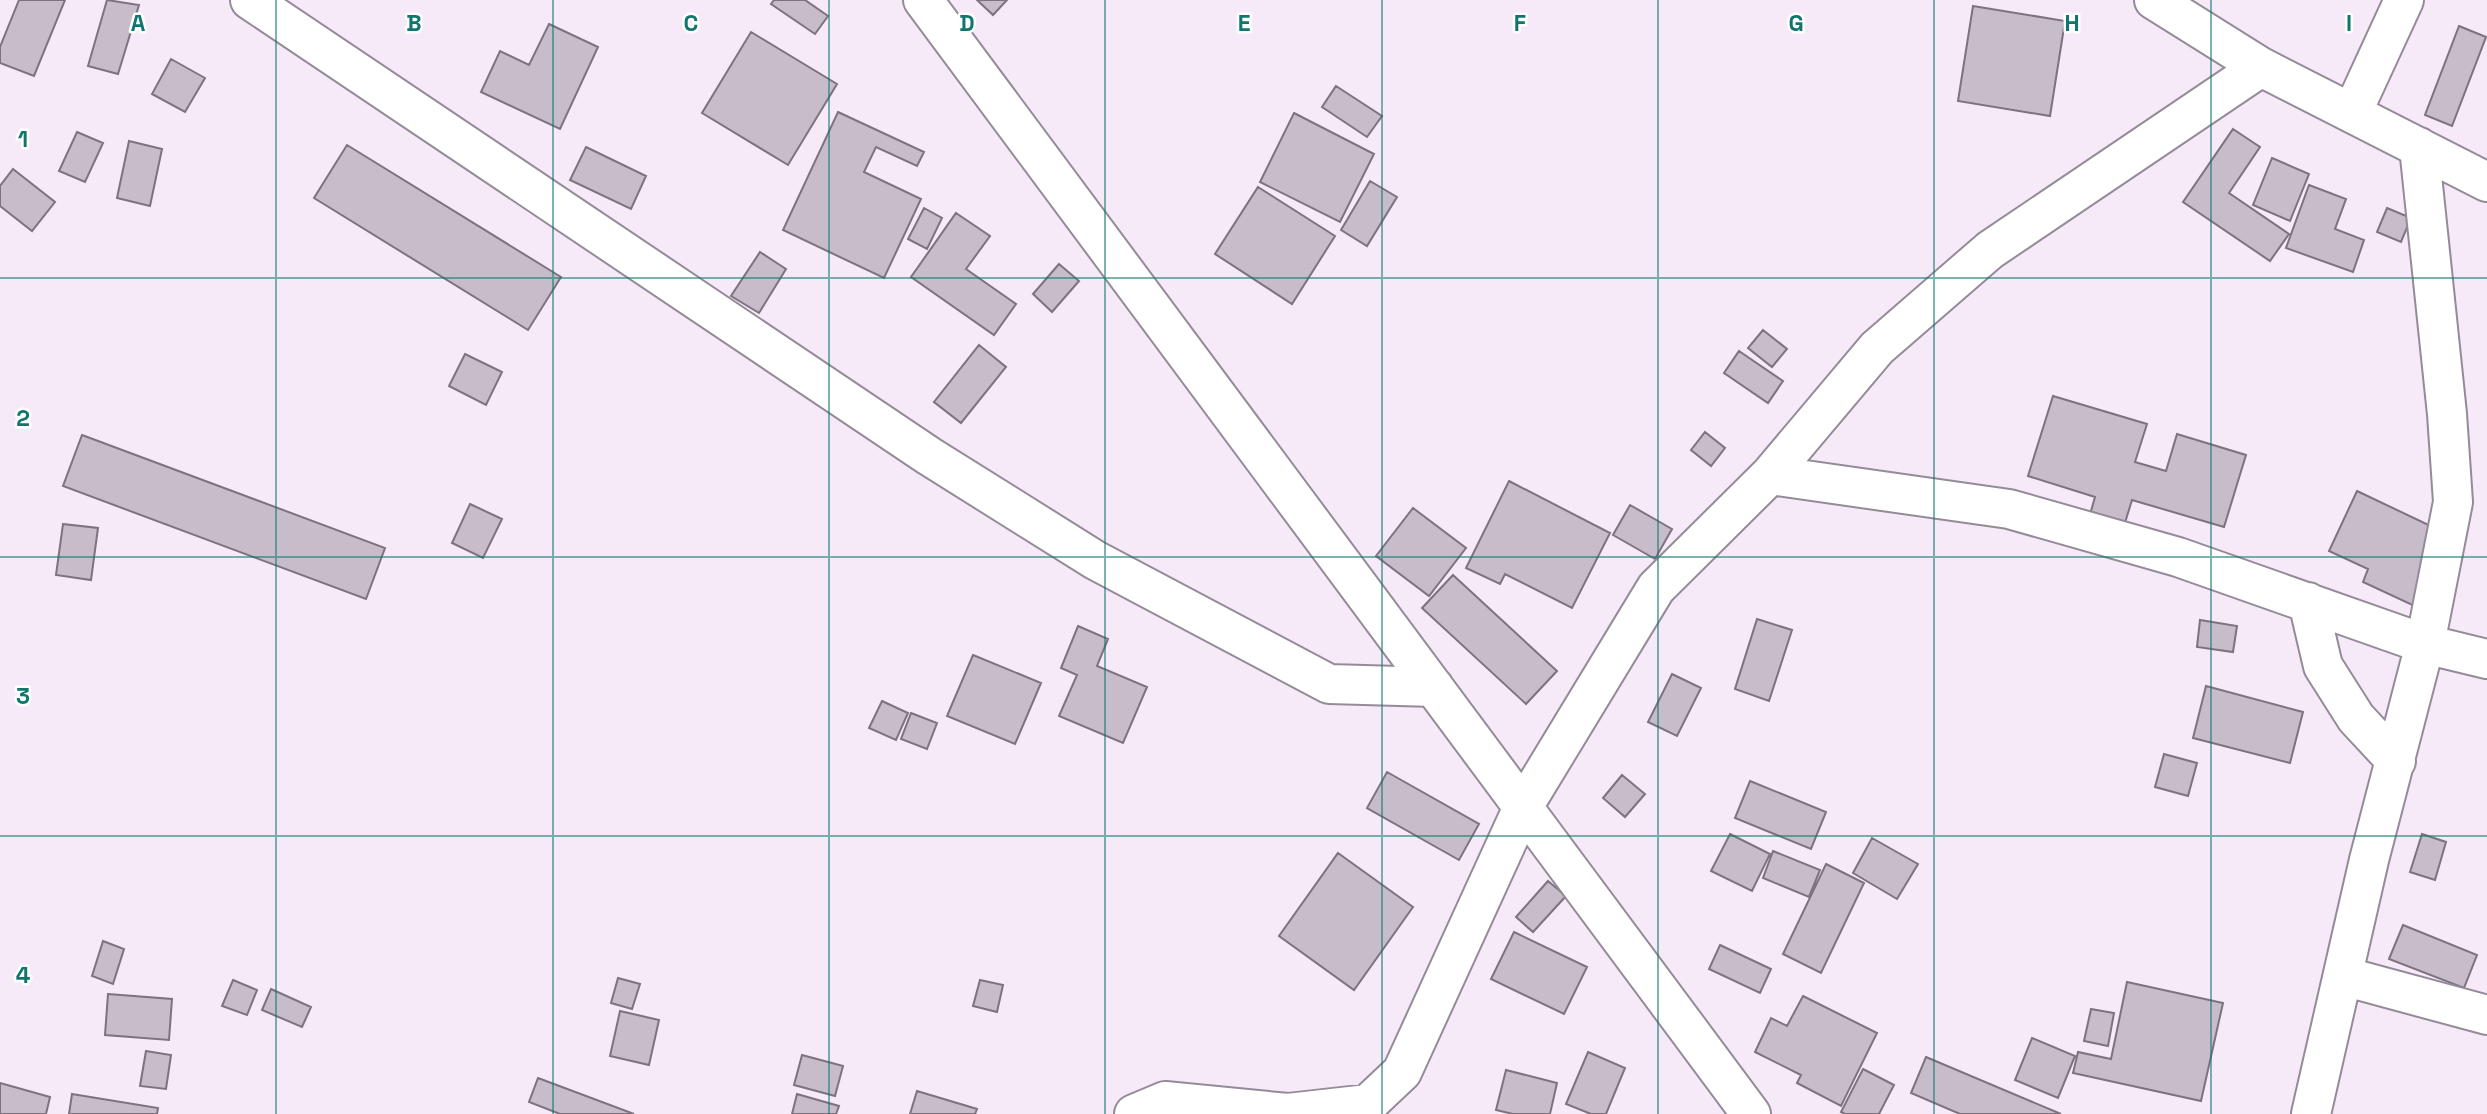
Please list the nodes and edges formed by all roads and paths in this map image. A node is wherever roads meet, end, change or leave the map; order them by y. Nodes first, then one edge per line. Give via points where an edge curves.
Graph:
1 (250, 0) edge
2 (923, 0) edge
3 (2154, 0) edge
4 (2404, 0) edge
5 (2261, 67) junction
6 (2352, 113) junction
7 (2419, 147) junction
8 (2487, 182) edge
9 (1770, 475) junction
10 (2308, 602) junction
11 (2426, 644) junction
12 (2487, 659) edge
13 (1434, 687) junction
14 (2396, 761) junction
15 (1523, 807) junction
16 (2343, 976) junction
17 (2487, 1015) edge
18 (1368, 1109) edge
19 (1134, 1114) edge
20 (1751, 1114) edge
21 (2311, 1114) edge

1 - 13 street via 929,456 1095,560 1329,684
2 - 13 street
3 - 5 street
4 - 6 street
5 - 6 street
5 - 9 street via 1990,250 1877,348
6 - 7 street
7 - 8 street
7 - 11 street via 2453,502
9 - 10 street via 2009,509 2178,557
9 - 15 street via 1656,588
10 - 11 street
10 - 14 street via 2323,666 2356,718
11 - 12 street
11 - 14 street
13 - 15 street
14 - 16 street
15 - 18 street via 1402,1072
15 - 20 street
16 - 17 street
16 - 21 street
18 - 19 street via 1288,1113 1165,1101

